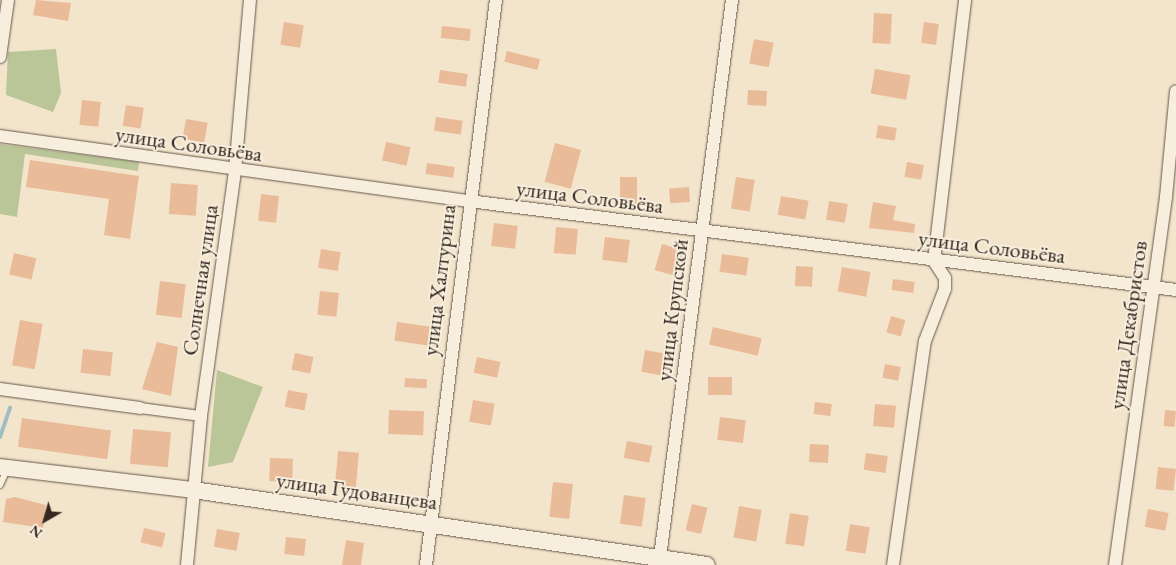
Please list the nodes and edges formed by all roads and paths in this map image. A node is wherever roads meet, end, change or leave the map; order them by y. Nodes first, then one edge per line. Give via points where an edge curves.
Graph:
1 (8, 0) edge
2 (250, 0) edge
3 (496, 0) edge
4 (732, 0) edge
5 (965, 0) edge
6 (0, 57) edge
7 (1176, 90) edge
8 (0, 136) edge
9 (235, 171) junction
10 (469, 202) junction
11 (702, 231) junction
12 (934, 261) junction
13 (1152, 287) junction
14 (1176, 290) edge
15 (0, 389) edge
16 (140, 408) joint
17 (201, 416) junction
18 (4, 468) edge
19 (0, 485) edge
20 (193, 490) junction
21 (429, 525) junction
22 (659, 562) edge
23 (187, 565) edge
24 (426, 565) edge
25 (707, 565) edge
26 (893, 565) edge
27 (1115, 565) edge

1 - 6 street
2 - 9 street, Солнечная улица
3 - 10 street, улица Халтурина
4 - 11 street, улица Крупской
5 - 12 street
7 - 13 street, улица Декабристов
8 - 9 street, улица Соловьёва
9 - 10 street, улица Соловьёва
9 - 17 street, Солнечная улица
10 - 11 street, улица Соловьёва
10 - 21 street, улица Халтурина
11 - 12 street, улица Соловьёва
11 - 22 street, улица Крупской
12 - 13 street, улица Соловьёва
12 - 26 street via 945,278 945,289 925,341
13 - 14 street, улица Соловьёва
13 - 27 street, улица Декабристов
15 - 16 street
16 - 17 street
17 - 20 street, Солнечная улица
18 - 19 lane
18 - 20 street, улица Гудованцева
20 - 21 street, улица Гудованцева
20 - 23 street, Солнечная улица
21 - 22 street, улица Гудованцева
21 - 24 street, улица Халтурина
22 - 25 street, улица Гудованцева

